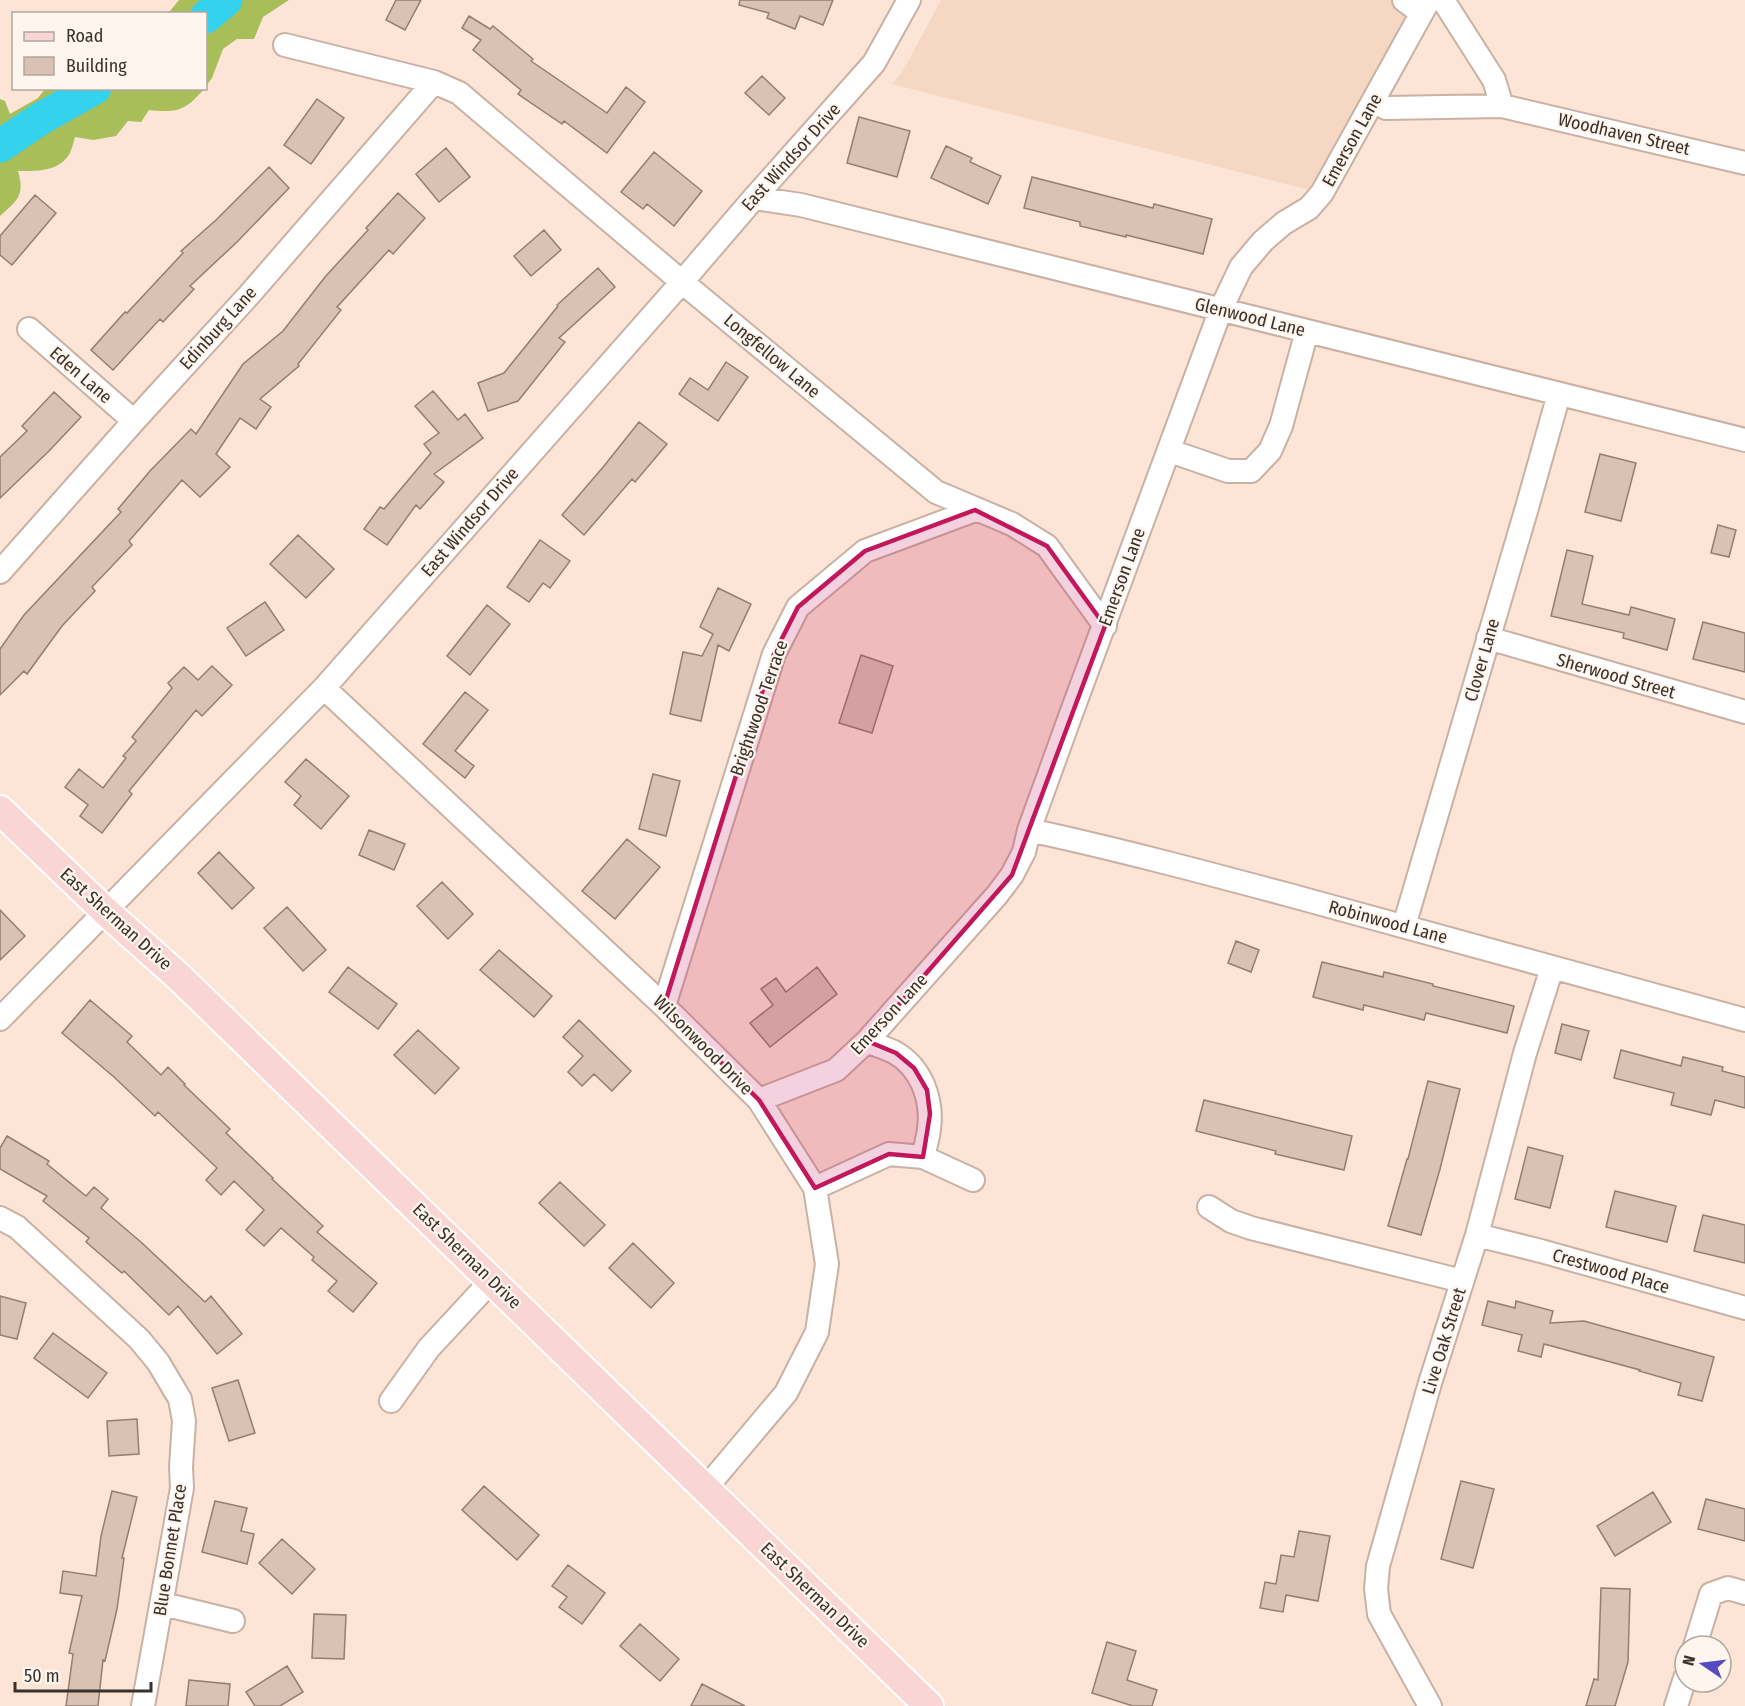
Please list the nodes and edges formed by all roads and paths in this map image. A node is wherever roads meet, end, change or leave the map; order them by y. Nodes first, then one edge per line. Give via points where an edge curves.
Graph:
1 (909, 0) edge
2 (1443, 0) edge
3 (1418, 4) edge
4 (285, 45) dead end
5 (434, 82) junction
6 (1373, 101) junction
7 (1502, 106) junction
8 (1745, 163) edge
9 (754, 198) junction
10 (682, 282) junction
11 (1221, 309) junction
12 (29, 329) dead end
13 (1306, 331) junction
14 (1559, 394) junction
15 (134, 421) junction
16 (1745, 440) edge
17 (1170, 451) junction
18 (975, 510) junction
19 (0, 572) edge
20 (1105, 626) junction
21 (1488, 638) junction
22 (324, 688) junction
23 (1745, 712) edge
24 (0, 810) edge
25 (1029, 830) junction
26 (105, 911) junction
27 (1404, 926) junction
28 (1552, 968) junction
29 (664, 1006) junction
30 (0, 1019) edge
31 (1745, 1020) edge
32 (867, 1041) junction
33 (759, 1100) junction
34 (923, 1157) junction
35 (973, 1180) dead end
36 (815, 1188) junction
37 (1209, 1207) dead end
38 (0, 1218) edge
39 (1477, 1235) junction
40 (492, 1280) junction
41 (1462, 1281) junction
42 (1745, 1308) edge
43 (391, 1401) dead end
44 (706, 1488) junction
45 (1737, 1591) edge
46 (163, 1604) junction
47 (232, 1621) dead end
48 (1699, 1634) edge
49 (143, 1706) edge
50 (929, 1706) edge
51 (1430, 1706) edge

1 - 9 street, East Windsor Drive via 874,63
2 - 7 street via 1494,80
3 - 6 street, Emerson Lane
4 - 5 street, Longfellow Lane
5 - 10 street, Longfellow Lane via 459,93
5 - 15 street, Edinburg Lane
6 - 7 street, Woodhaven Street via 1386,108
6 - 11 street, Emerson Lane via 1322,193 1309,208 1263,241 1241,267
7 - 8 street, Woodhaven Street
9 - 10 street, East Windsor Drive
9 - 11 street, Glenwood Lane via 801,206
10 - 18 street, Longfellow Lane via 936,492
10 - 22 street, East Windsor Drive
11 - 13 street, Glenwood Lane
11 - 17 street, Emerson Lane
12 - 15 street, Eden Lane
13 - 14 street, Glenwood Lane
13 - 17 street via 1281,426 1270,451 1251,471 1228,471
14 - 16 street, Glenwood Lane
14 - 21 street, Clover Lane
15 - 19 street, Edinburg Lane
17 - 20 street, Emerson Lane
18 - 20 street, Longfellow Lane via 1012,524 1047,546
18 - 29 street, Brightwood Terrace via 865,551 798,607 774,654
20 - 25 street, Emerson Lane
21 - 23 street, Sherwood Street
21 - 27 street, Clover Lane
22 - 26 street, East Windsor Drive
22 - 29 street, Wilsonwood Drive
24 - 26 main road, East Sherman Drive
25 - 27 street, Robinwood Lane via 1109,847
25 - 32 street, Emerson Lane via 1023,852 998,895
26 - 30 street, East Windsor Drive
26 - 40 main road, East Sherman Drive via 179,977
27 - 28 street, Robinwood Lane
28 - 31 street, Robinwood Lane
28 - 39 street, Live Oak Street via 1525,1053
29 - 33 street, Wilsonwood Drive
32 - 33 street, Emerson Lane via 836,1070
32 - 34 street via 896,1053 914,1068 927,1090 930,1114
33 - 36 street, Wilsonwood Drive
34 - 35 street
34 - 36 street via 889,1154
36 - 44 street, Wilsonwood Drive via 827,1264 817,1332 786,1392
37 - 41 street via 1251,1228
38 - 46 street, Blue Bonnet Place via 17,1227 139,1338 180,1399 184,1420 182,1488
39 - 41 street, Live Oak Street
39 - 42 street, Crestwood Place
40 - 43 street via 429,1348
40 - 44 main road, East Sherman Drive
41 - 51 street, Live Oak Street via 1378,1566 1376,1589 1379,1614
44 - 50 main road, East Sherman Drive
45 - 48 street via 1711,1594
46 - 47 street
46 - 49 street, Blue Bonnet Place

